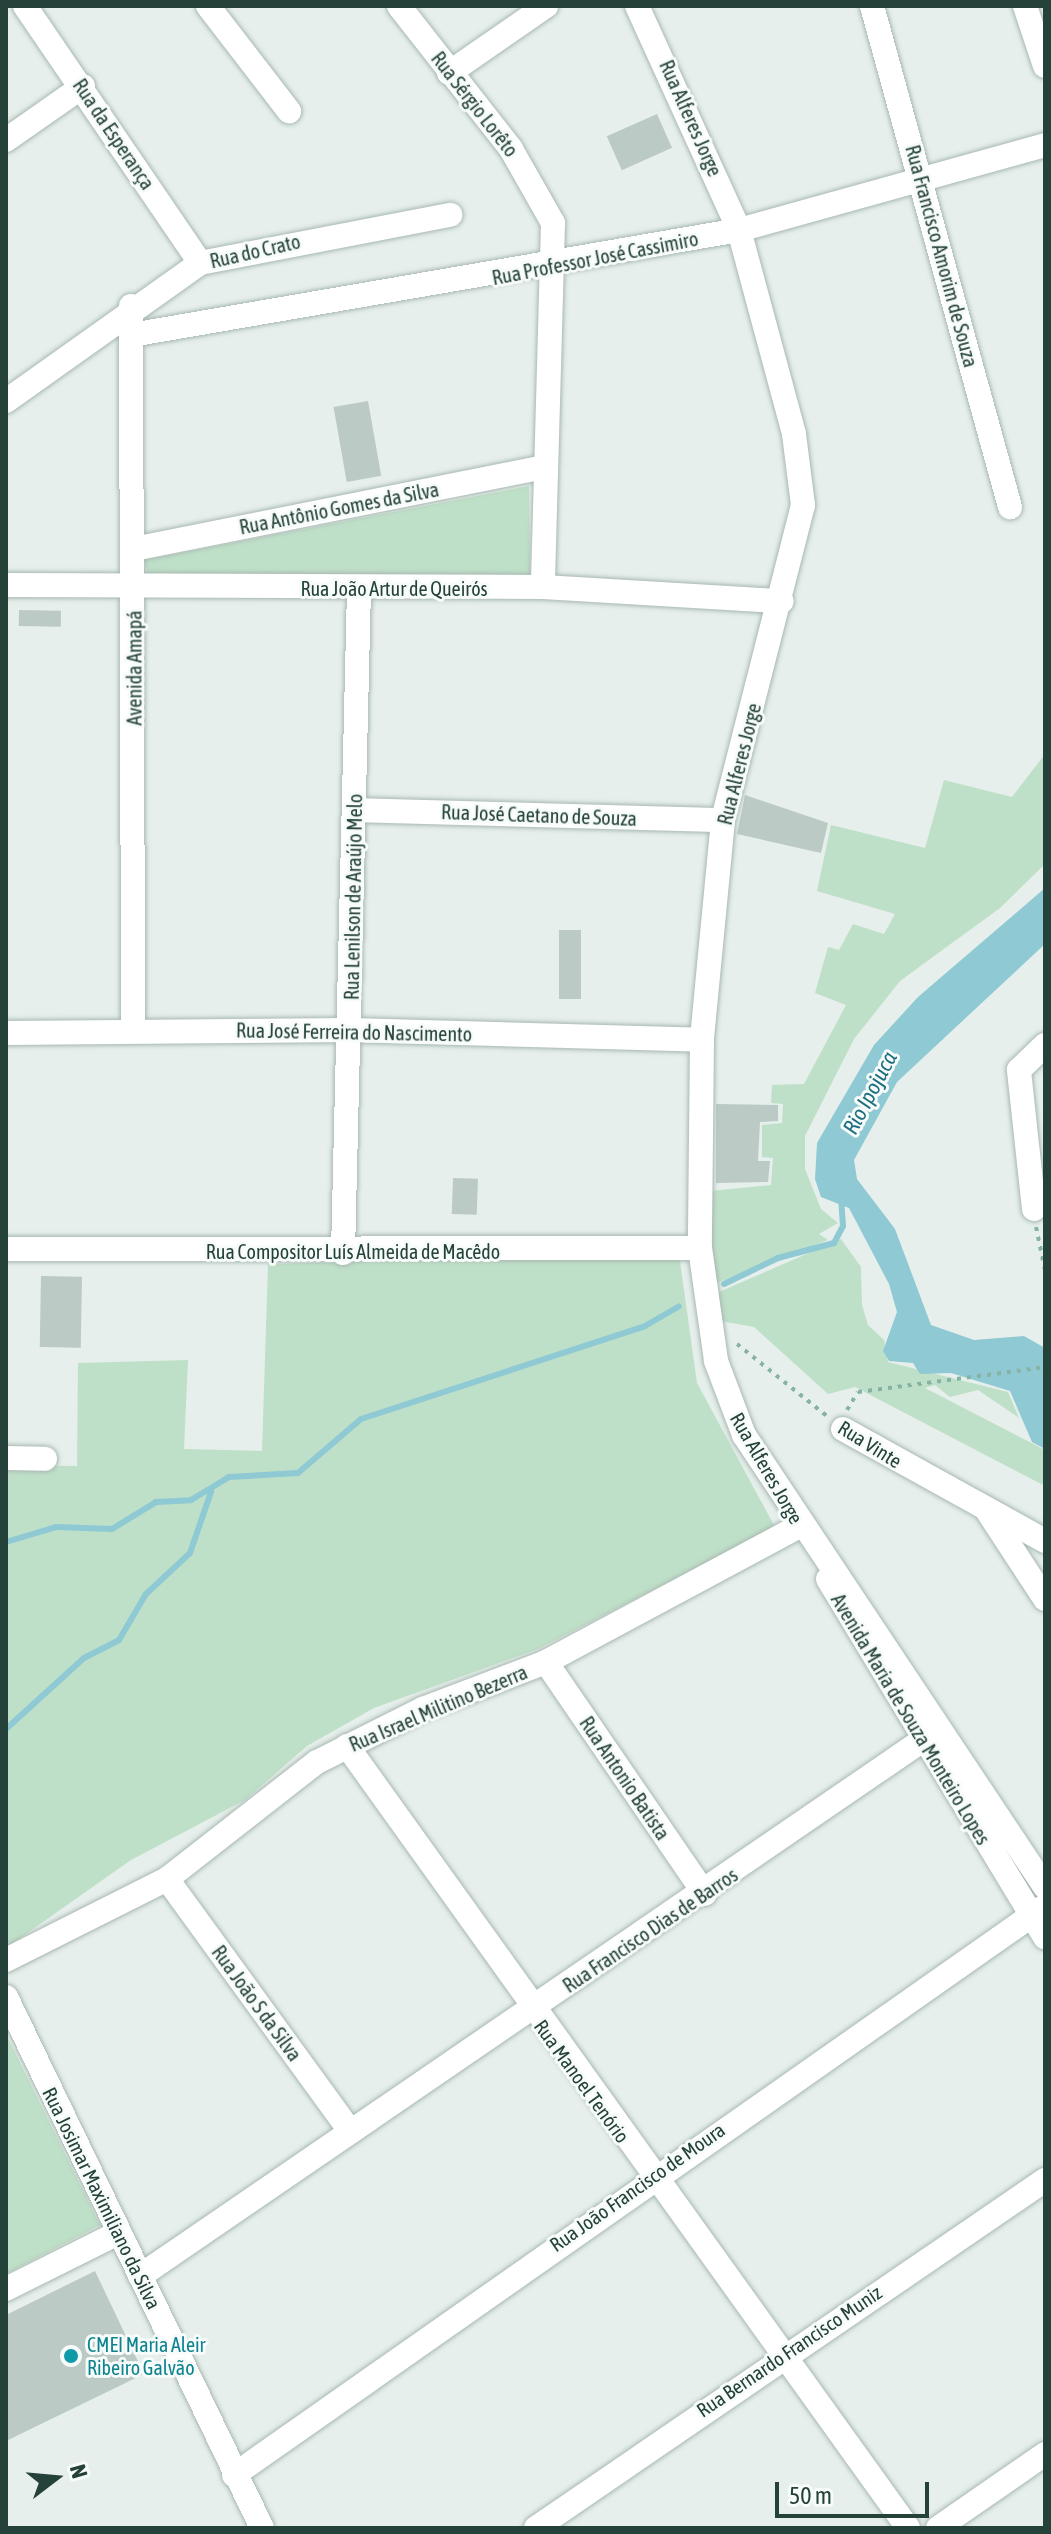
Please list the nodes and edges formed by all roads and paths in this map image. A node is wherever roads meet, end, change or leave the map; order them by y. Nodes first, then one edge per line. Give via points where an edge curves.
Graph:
1 (25, 6) edge
2 (208, 6) edge
3 (399, 6) edge
4 (546, 6) edge
5 (637, 6) edge
6 (872, 6) edge
7 (1025, 6) edge
8 (1045, 66) edge
9 (449, 73) junction
10 (83, 86) junction
11 (289, 111) dead end
12 (6, 140) edge
13 (1045, 145) edge
14 (921, 180) junction
15 (450, 215) dead end
16 (739, 230) junction
17 (200, 263) junction
18 (556, 267) junction
19 (131, 306) junction
20 (137, 334) junction
21 (6, 401) edge
22 (544, 467) junction
23 (1010, 507) dead end
24 (134, 549) junction
25 (134, 583) junction
26 (6, 585) edge
27 (543, 587) junction
28 (359, 589) junction
29 (782, 601) junction
30 (355, 810) junction
31 (723, 820) junction
32 (350, 1030) junction
33 (133, 1031) junction
34 (6, 1033) edge
35 (702, 1040) junction
36 (1045, 1045) edge
37 (1034, 1125) edge
38 (1034, 1209) joint
39 (700, 1248) junction
40 (6, 1249) edge
41 (343, 1253) junction
42 (1045, 1270) edge
43 (710, 1323) junction
44 (1045, 1367) edge
45 (858, 1392) dead end
46 (843, 1429) joint
47 (6, 1458) edge
48 (45, 1459) dead end
49 (987, 1510) junction
50 (804, 1529) junction
51 (1045, 1541) edge
52 (1045, 1599) edge
53 (546, 1662) junction
54 (920, 1742) junction
55 (347, 1746) junction
56 (167, 1879) junction
57 (1045, 1887) edge
58 (705, 1894) junction
59 (1038, 1911) edge
60 (1045, 1937) edge
61 (6, 1960) edge
62 (6, 1997) edge
63 (532, 2011) junction
64 (348, 2128) junction
65 (650, 2177) junction
66 (1045, 2180) edge
67 (118, 2233) junction
68 (140, 2276) junction
69 (6, 2289) edge
70 (779, 2351) junction
71 (1045, 2454) edge
72 (234, 2475) junction
73 (262, 2528) edge
74 (536, 2528) edge
75 (908, 2528) edge
76 (938, 2528) edge

1 - 10 street, Rua da Esperança
2 - 11 street
3 - 9 street, Rua Sérgio Lorêto
4 - 9 street
5 - 16 street, Rua Alferes Jorge
6 - 14 street, Rua Francisco Amorim de Souza
7 - 8 street
9 - 18 street, Rua Sérgio Lorêto via 547,205
10 - 12 street
10 - 17 street, Rua da Esperança
13 - 14 street, Rua Professor José Cassimiro
14 - 16 street, Rua Professor José Cassimiro
14 - 23 street, Rua Francisco Amorim de Souza
15 - 17 street, Rua do Crato
16 - 18 street, Rua Professor José Cassimiro
16 - 29 street, Rua Alferes Jorge via 800,465 803,505
17 - 19 street, Rua do Crato
18 - 20 street, Rua Professor José Cassimiro
18 - 22 street
19 - 20 street, Avenida Amapá
19 - 21 street, Rua do Crato
20 - 24 street, Avenida Amapá
22 - 24 street, Rua Antônio Gomes da Silva
22 - 27 street
24 - 25 street, Avenida Amapá
25 - 26 street, Rua João Artur de Queirós
25 - 28 street, Rua João Artur de Queirós
25 - 33 street, Avenida Amapá
27 - 28 street, Rua João Artur de Queirós
27 - 29 street, Rua João Artur de Queirós
28 - 30 street, Rua Lenilson de Araújo Melo
29 - 31 street, Rua Alferes Jorge
30 - 31 street, Rua José Caetano de Souza
30 - 32 street, Rua Lenilson de Araújo Melo
31 - 35 street, Rua Alferes Jorge
32 - 33 street, Rua José Ferreira do Nascimento
32 - 35 street, Rua José Ferreira do Nascimento
32 - 41 street, Rua Lenilson de Araújo Melo
33 - 34 street, Rua José Ferreira do Nascimento
35 - 39 street, Rua Alferes Jorge
36 - 37 street via 1019,1070
37 - 38 street
38 - 42 path
39 - 41 street, Rua Compositor Luís Almeida de Macêdo
39 - 43 street, Rua Alferes Jorge
40 - 41 street, Rua Compositor Luís Almeida de Macêdo
43 - 46 path, Rua Vinte
43 - 50 street, Rua Alferes Jorge via 730,1404
44 - 45 path
46 - 49 street, Rua Vinte
47 - 48 street
49 - 51 street, Rua Vinte
49 - 52 street
50 - 53 street, Rua Israel Militino Bezerra
50 - 54 street, Avenida Maria de Souza Monteiro Lopes
50 - 57 street, Avenida Maria de Souza Monteiro Lopes via 838,1569
53 - 55 street, Rua Israel Militino Bezerra
53 - 58 street, Rua Antonio Batista
54 - 58 street, Rua Francisco Dias de Barros
54 - 59 street, Avenida Maria de Souza Monteiro Lopes
55 - 56 street, Rua Israel Militino Bezerra via 292,1780
55 - 63 street, Rua Manoel Tenório
56 - 61 street, Rua Israel Militino Bezerra
56 - 64 street, Rua João S da Silva
58 - 63 street, Rua Francisco Dias de Barros
59 - 60 street, Avenida Maria de Souza Monteiro Lopes
59 - 65 street, Rua João Francisco de Moura
62 - 67 street, Rua Josimar Maximiliano da Silva
63 - 64 street, Rua Francisco Dias de Barros
63 - 65 street, Rua Manoel Tenório
64 - 68 street, Rua Francisco Dias de Barros
65 - 70 street, Rua Manoel Tenório
65 - 72 street, Rua João Francisco de Moura
66 - 70 street, Rua Bernardo Francisco Muniz
67 - 68 street, Rua Josimar Maximiliano da Silva
67 - 69 street
68 - 72 street, Rua Josimar Maximiliano da Silva
70 - 74 street, Rua Bernardo Francisco Muniz
70 - 75 street, Rua Manoel Tenório
71 - 76 street
72 - 73 street, Rua Josimar Maximiliano da Silva

